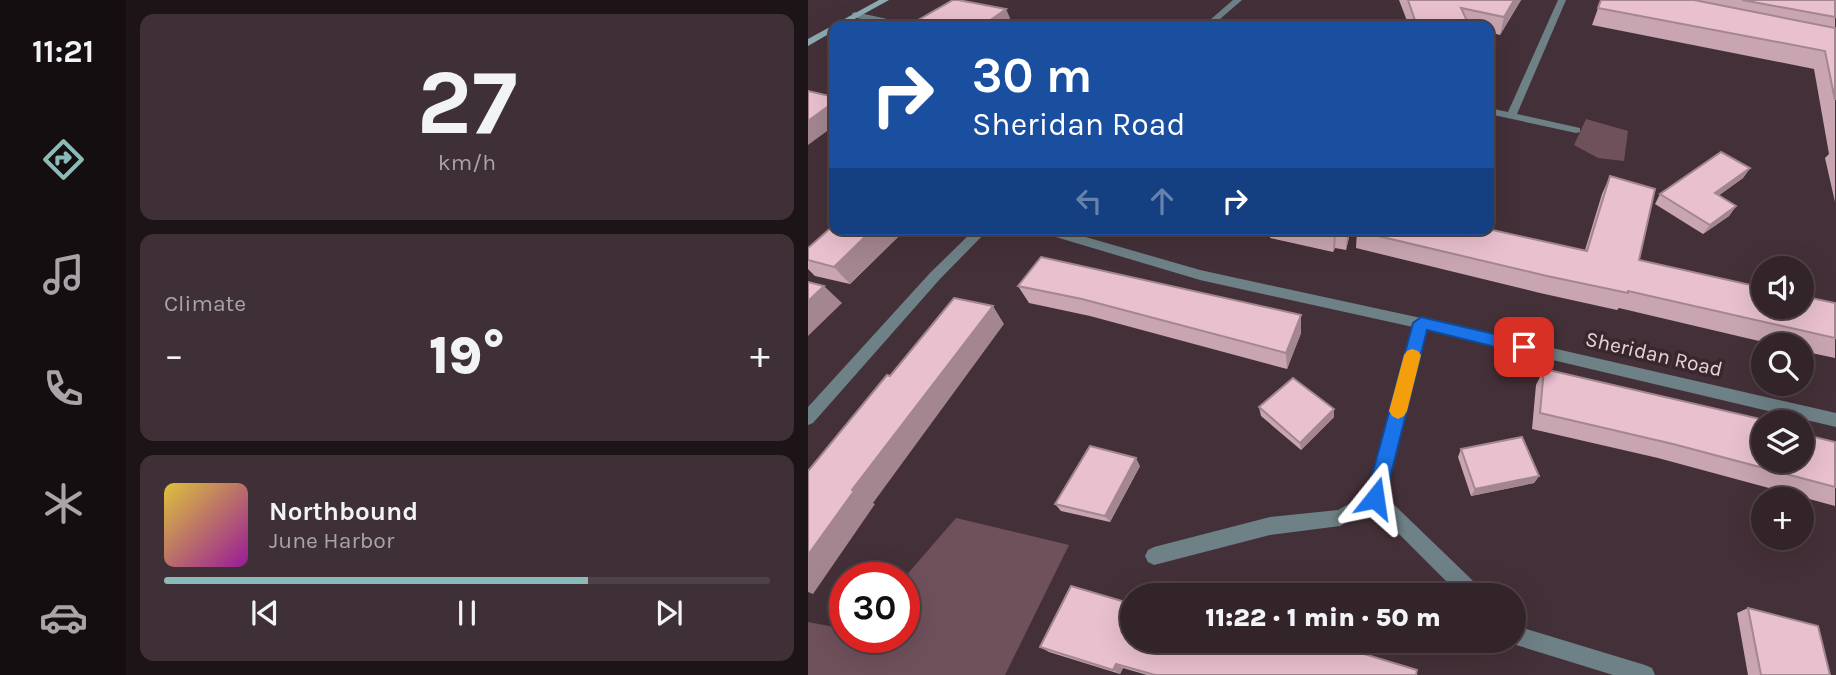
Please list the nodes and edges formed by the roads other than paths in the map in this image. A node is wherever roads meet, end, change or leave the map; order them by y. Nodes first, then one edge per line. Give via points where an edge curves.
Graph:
1 (885, 0) edge
2 (1238, 0) edge
3 (1562, 0) edge
4 (855, 15) junction
5 (845, 21) edge
6 (883, 21) edge
7 (1214, 21) edge
8 (829, 31) edge
9 (808, 43) edge
10 (1494, 112) edge
11 (1511, 116) junction
12 (1576, 130) dead end
13 (977, 235) edge
14 (1063, 235) edge
15 (1421, 323) junction
16 (808, 418) edge
17 (1835, 420) edge
18 (1375, 498) junction
19 (1154, 556) dead end
20 (1462, 583) edge
21 (1526, 638) edge
22 (1645, 675) edge

1 - 4 main road
2 - 7 street
3 - 11 street
4 - 5 main road
4 - 6 street
8 - 9 main road
10 - 11 street
11 - 12 street
13 - 16 street
14 - 15 street, Sheridan Road via 1200,275
15 - 17 street, Sheridan Road
15 - 18 street
18 - 19 street via 1340,518 1271,526
18 - 20 street
21 - 22 street

